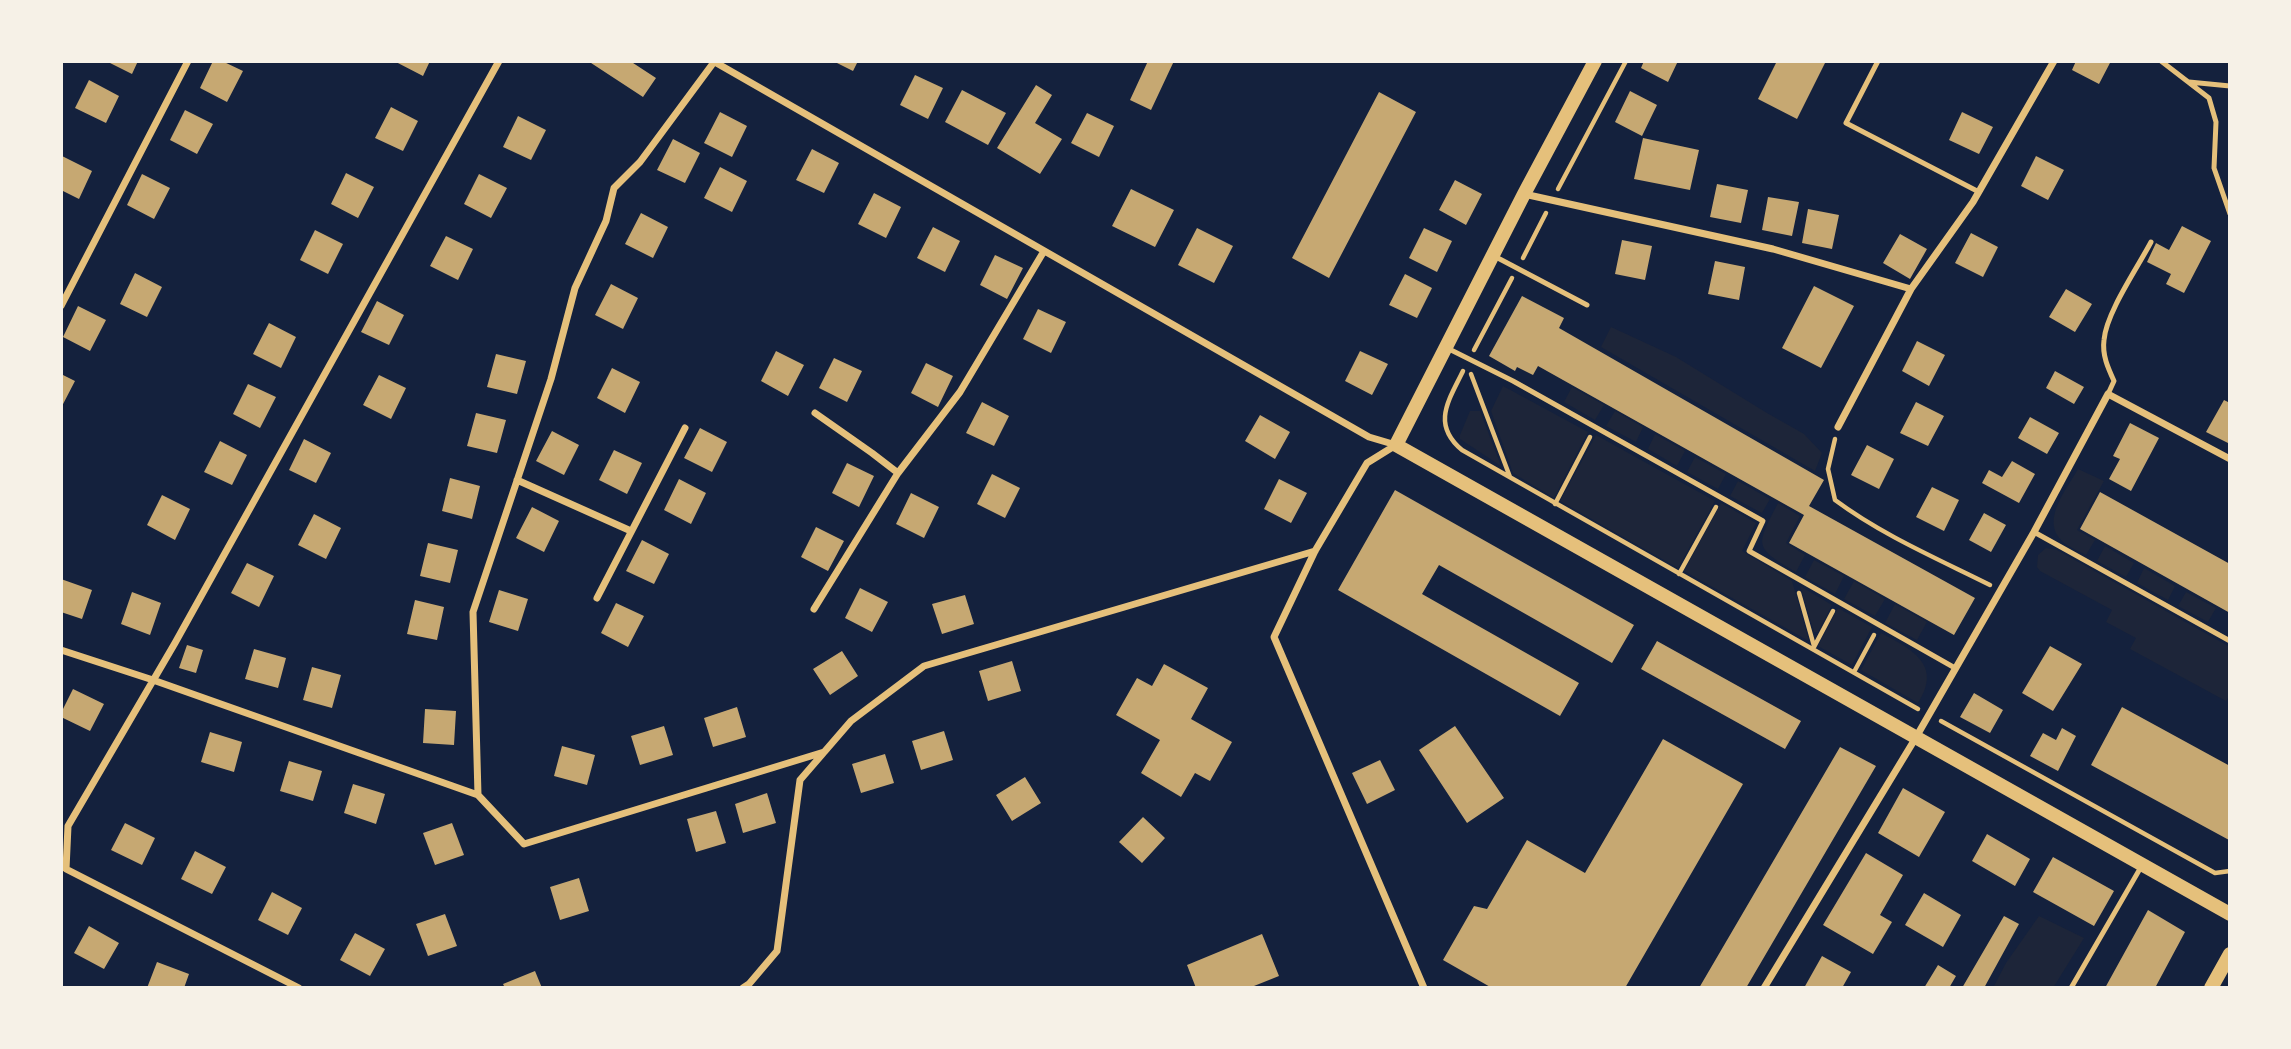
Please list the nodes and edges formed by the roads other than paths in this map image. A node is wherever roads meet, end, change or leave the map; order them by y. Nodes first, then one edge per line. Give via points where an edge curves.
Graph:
1 (188, 61) edge
2 (499, 61) edge
3 (1595, 61) edge
4 (1878, 61) edge
5 (2054, 61) edge
6 (2161, 61) edge
7 (714, 62) edge
8 (2189, 82) junction
9 (2230, 86) edge
10 (1979, 192) junction
11 (1524, 194) junction
12 (2230, 214) edge
13 (2151, 242) dead end
14 (1044, 251) junction
15 (1493, 255) junction
16 (1910, 289) junction
17 (1587, 305) dead end
18 (61, 306) edge
19 (1446, 348) junction
20 (2108, 394) junction
21 (815, 413) dead end
22 (1838, 427) road end
23 (685, 428) dead end
24 (1396, 445) junction
25 (2230, 458) edge
26 (898, 473) junction
27 (517, 480) junction
28 (631, 531) junction
29 (2034, 532) junction
30 (1315, 551) junction
31 (597, 598) dead end
32 (814, 609) dead end
33 (2230, 640) edge
34 (61, 650) edge
35 (1955, 668) junction
36 (153, 680) junction
37 (1915, 739) junction
38 (824, 752) junction
39 (478, 795) junction
40 (2143, 864) junction
41 (2230, 914) edge
42 (2230, 954) edge
43 (299, 988) edge
44 (743, 988) edge
45 (1424, 988) edge
46 (1764, 988) edge
47 (2071, 988) edge
48 (2211, 988) edge

1 - 18 street
2 - 36 street
3 - 11 main road
4 - 10 lane via 1846,123
5 - 10 street
6 - 8 lane
7 - 14 street
7 - 27 street via 640,162 614,188 606,221 575,288
8 - 9 lane
8 - 12 lane via 2208,98 2216,122 2214,168
10 - 16 street
11 - 15 main road
11 - 16 street via 1773,250
13 - 20 lane via 2104,337 2105,362 2114,382
14 - 24 street via 1369,437
14 - 26 street via 961,392
15 - 17 lane
15 - 19 main road
16 - 22 street
19 - 24 main road
19 - 35 lane via 1763,521 1749,551
20 - 25 street
20 - 29 street
21 - 26 street
23 - 28 street
24 - 30 street via 1367,463
24 - 37 main road
26 - 32 street
27 - 28 street
27 - 39 street via 473,612
28 - 31 street
29 - 33 lane
29 - 35 street
30 - 38 street via 924,666 851,721
30 - 45 street via 1274,637
34 - 36 street
35 - 37 street
36 - 39 street
36 - 43 street via 68,826 66,869
37 - 40 main road
37 - 46 street
38 - 39 street via 524,844
38 - 44 street via 800,780 777,951
40 - 41 main road
40 - 47 lane
42 - 48 main road

